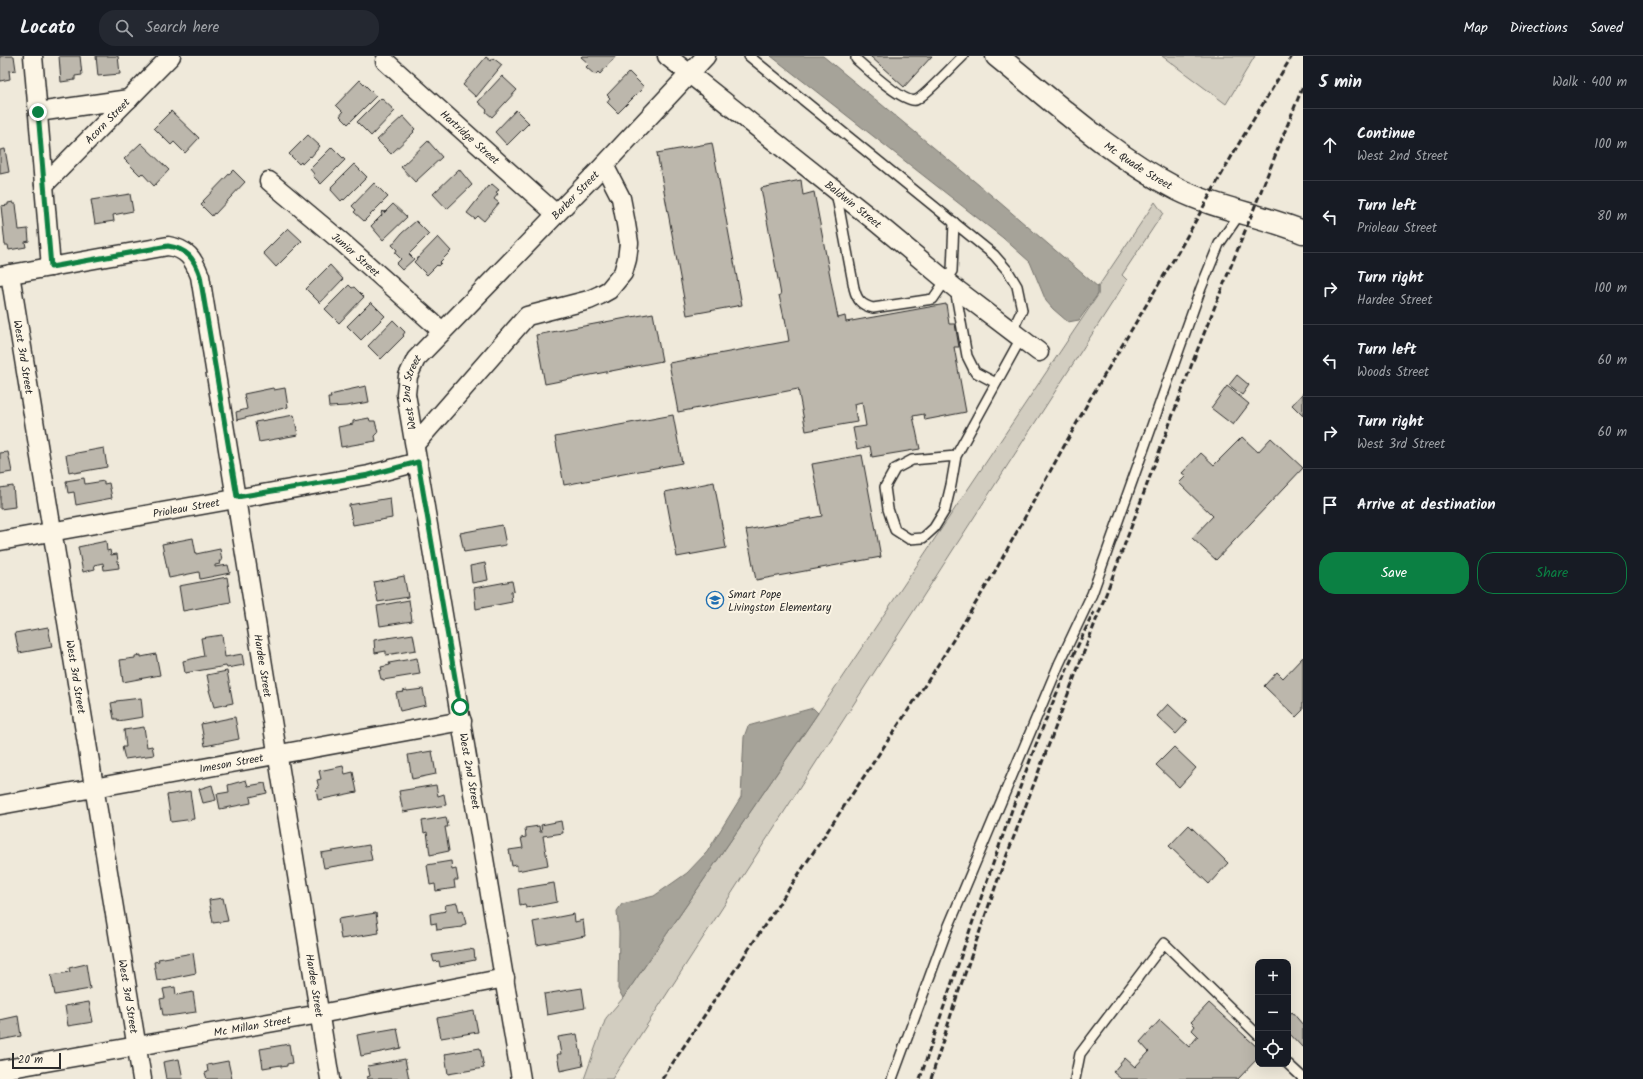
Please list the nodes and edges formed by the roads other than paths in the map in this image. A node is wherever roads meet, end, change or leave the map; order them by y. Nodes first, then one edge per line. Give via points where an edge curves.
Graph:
1 (33, 56) edge
2 (170, 56) edge
3 (667, 56) edge
4 (706, 56) edge
5 (749, 56) edge
6 (856, 56) edge
7 (963, 56) edge
8 (997, 56) edge
9 (385, 61) dead end
10 (689, 74) junction
11 (129, 99) junction
12 (38, 112) junction
13 (604, 165) junction
14 (269, 180) dead end
15 (44, 185) junction
16 (836, 192) junction
17 (1241, 212) junction
18 (556, 214) junction
19 (954, 222) junction
20 (1303, 232) edge
21 (51, 267) junction
22 (5, 275) edge
23 (950, 284) junction
24 (442, 331) junction
25 (1016, 335) junction
26 (1039, 352) dead end
27 (996, 383) junction
28 (414, 444) junction
29 (956, 456) junction
30 (418, 462) junction
31 (237, 497) junction
32 (53, 531) junction
33 (0, 541) edge
34 (462, 721) junction
35 (279, 754) junction
36 (95, 788) junction
37 (0, 805) edge
38 (505, 978) junction
39 (320, 1014) junction
40 (1255, 1031) edge
41 (137, 1045) junction
42 (1291, 1067) edge
43 (0, 1070) edge
44 (1303, 1078) edge
45 (142, 1079) edge
46 (330, 1079) edge
47 (521, 1079) edge
48 (892, 1079) edge
49 (1075, 1079) edge

1 - 12 street
2 - 11 street, Acorn Street
3 - 10 street, Baldwin Street
4 - 10 street, Barber Street
5 - 19 lane
6 - 7 lane via 856,59 888,87 910,100 916,100
8 - 17 street, Mc Quade Street via 1107,145 1136,164 1178,189
9 - 18 street, Hartridge Street
10 - 13 street, Barber Street
10 - 16 street, Baldwin Street
11 - 12 street
11 - 15 street, Acorn Street
12 - 15 street
13 - 18 street, Barber Street
13 - 28 street via 621,198 629,243 623,273 609,290 589,300 527,316
14 - 24 street, Junior Street
15 - 21 street
16 - 23 street, Baldwin Street
16 - 23 lane via 854,288 857,298 864,305 873,308 933,299
17 - 20 street, Mc Quade Street
17 - 48 lane via 1219,244 1201,288 1092,594 1059,664 944,935
18 - 24 street, Barber Street
19 - 23 lane
19 - 25 lane via 994,255 1008,271 1016,286 1022,310
21 - 22 street
21 - 31 street, Hardee Street via 168,246 179,248 189,256 200,276
22 - 32 street, West 3rd Street
23 - 25 street, Baldwin Street
23 - 27 lane via 967,356 975,372
24 - 28 street, West 2nd Street via 416,359 408,376 406,394
25 - 26 street, Baldwin Street
25 - 27 lane
27 - 29 lane
28 - 30 street, West 2nd Street
29 - 29 lane via 912,460 895,469 885,487 888,509 895,530 909,539 923,538 934,528 945,510
30 - 31 street, Prioleau Street via 369,475
30 - 34 street, West 2nd Street
31 - 32 street, Prioleau Street
31 - 35 street, Hardee Street
32 - 33 street, Prioleau Street
32 - 36 street, West 3rd Street
34 - 35 street, Imeson Street
34 - 38 street, West 2nd Street
35 - 36 street, Imeson Street
35 - 39 street, Hardee Street
36 - 37 street, Imeson Street
36 - 41 street, West 3rd Street
38 - 39 street, Mc Millan Street
38 - 47 street, West 2nd Street
39 - 41 street, Mc Millan Street
39 - 46 street, Hardee Street
40 - 49 lane via 1164,943 1080,1054
41 - 43 street, Mc Millan Street
41 - 45 street, West 3rd Street
42 - 44 lane

